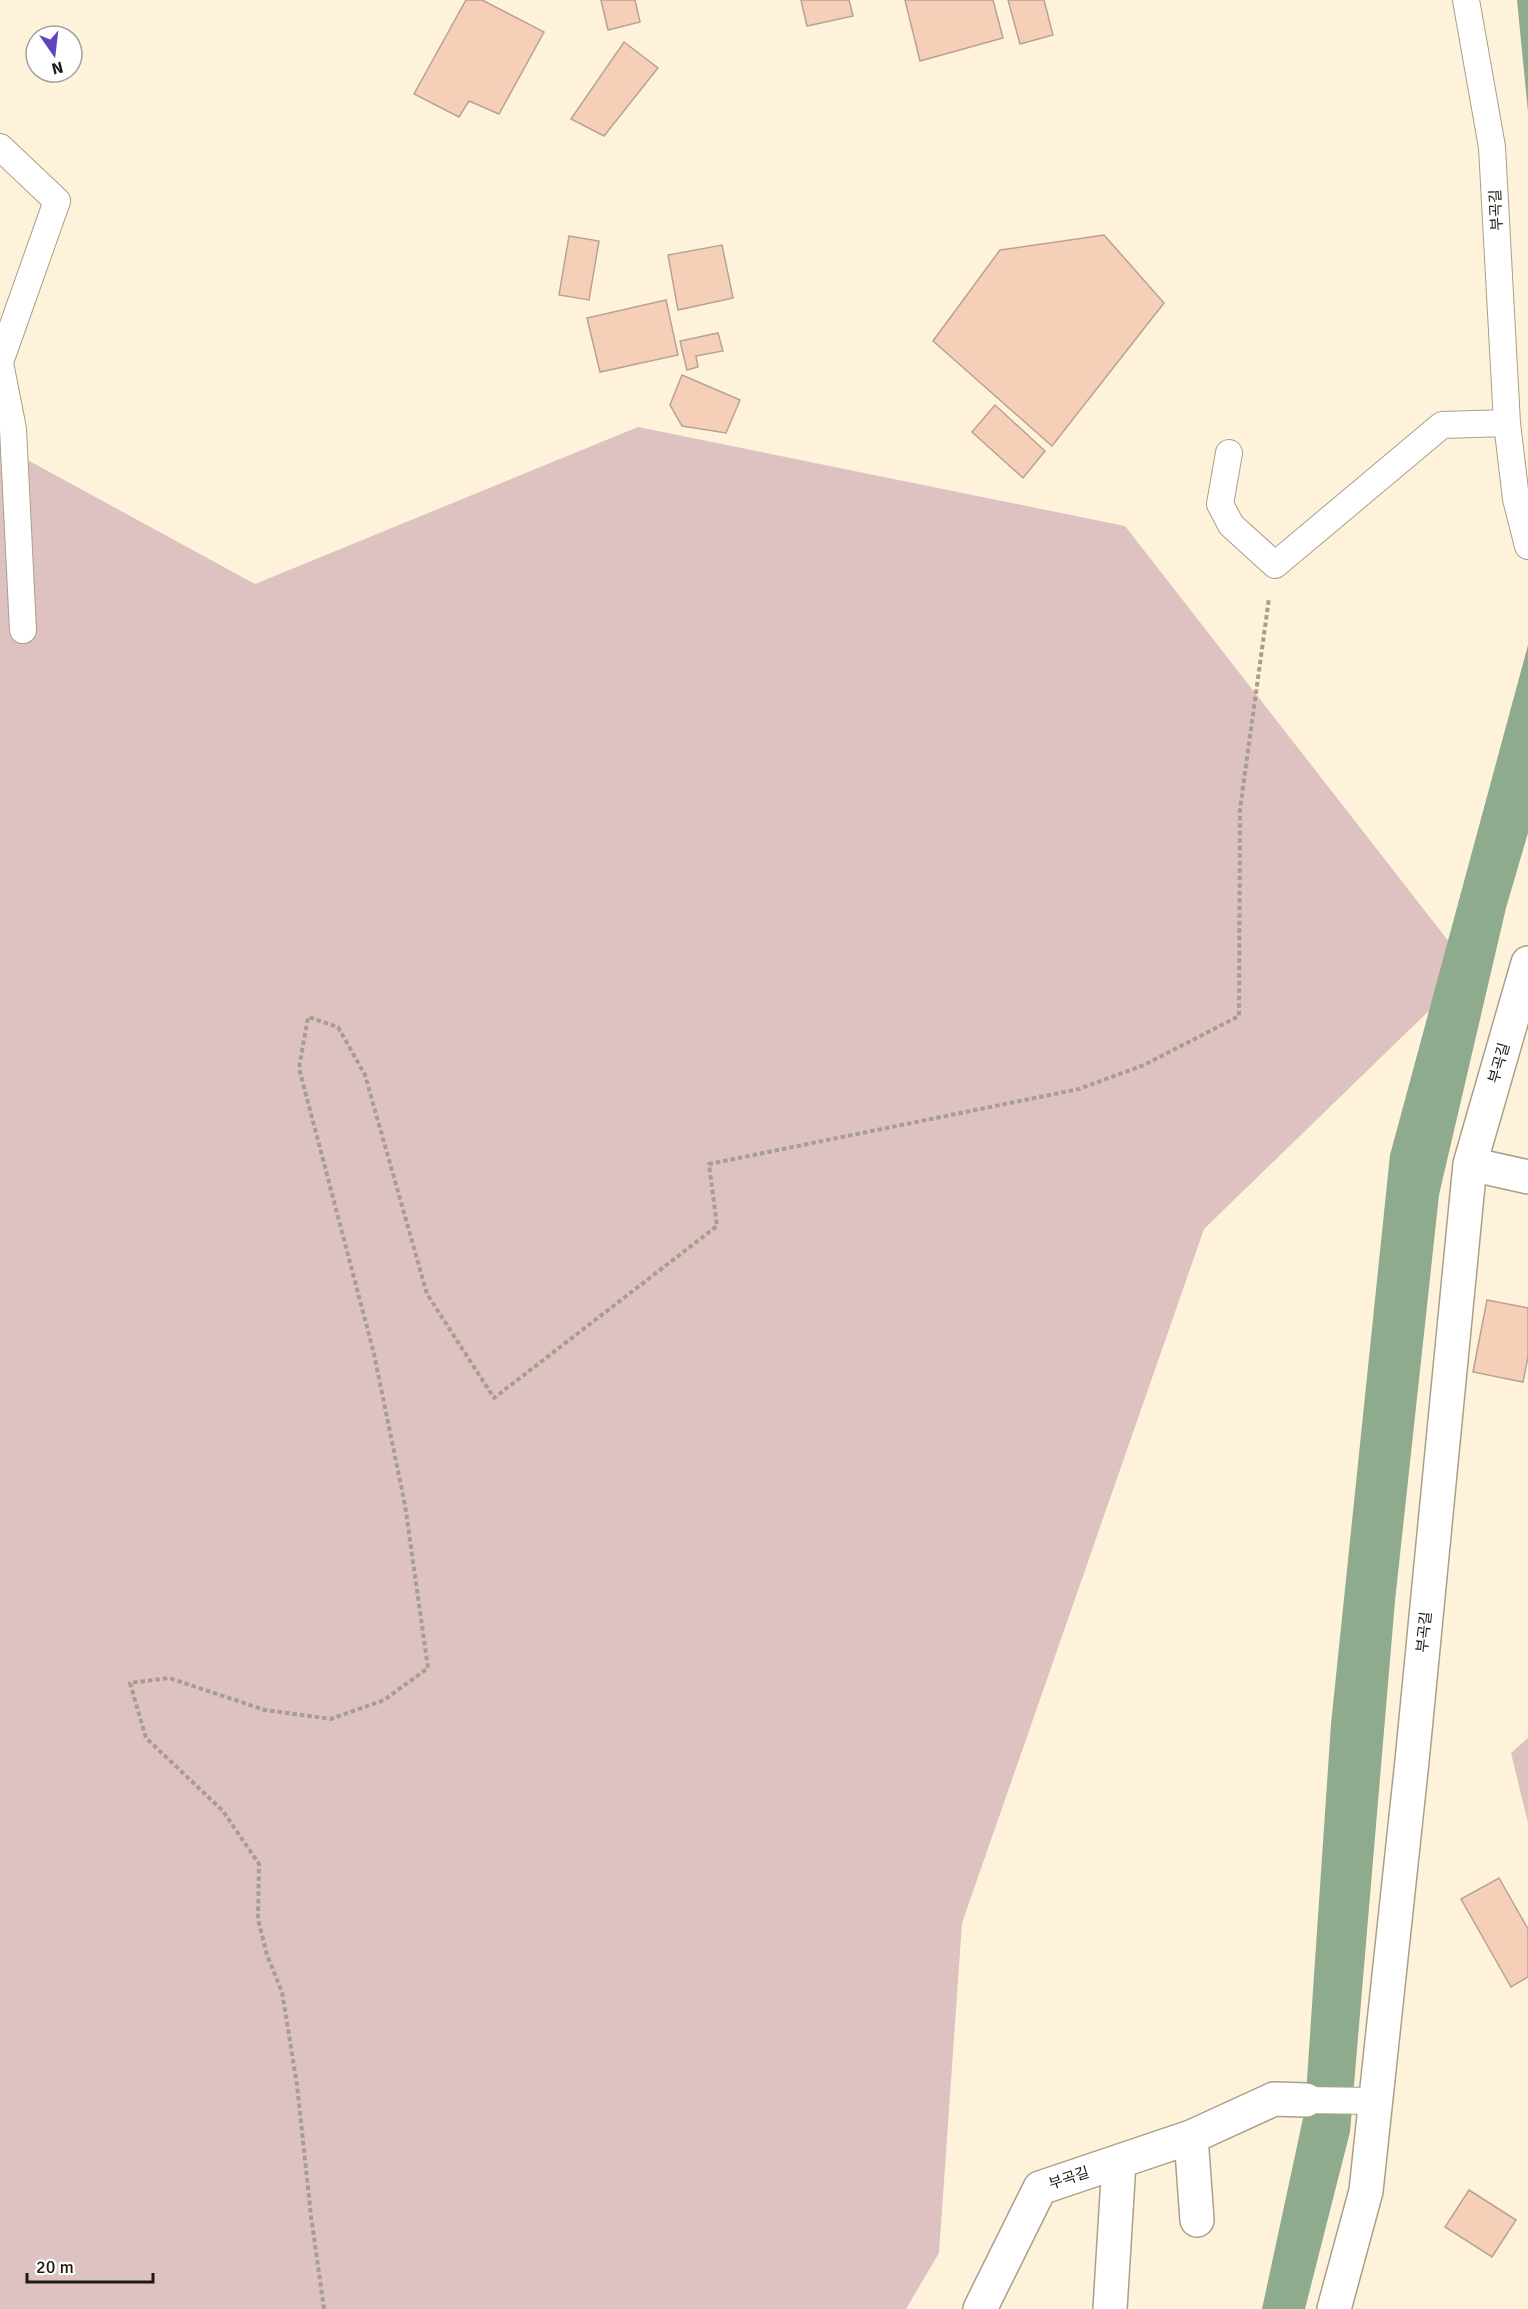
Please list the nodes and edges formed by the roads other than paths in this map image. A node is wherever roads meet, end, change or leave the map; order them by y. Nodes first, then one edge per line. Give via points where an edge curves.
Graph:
1 (1466, 0) edge
2 (0, 147) edge
3 (0, 363) edge
4 (1507, 423) junction
5 (1229, 453) dead end
6 (1528, 546) edge
7 (22, 630) dead end
8 (1528, 963) edge
9 (1470, 1164) junction
10 (1528, 1177) edge
11 (1306, 2100) joint
12 (1364, 2101) junction
13 (1191, 2137) junction
14 (1119, 2162) junction
15 (1197, 2220) dead end
16 (980, 2309) edge
17 (1110, 2309) edge
18 (1334, 2309) edge

1 - 4 lane, 부곡길 via 1492,147
2 - 3 lane via 57,201
3 - 7 lane via 13,429
4 - 5 lane via 1442,424 1275,565 1231,525 1220,504
4 - 6 lane, 부곡길 via 1516,499
8 - 9 street, 부곡길
9 - 10 street
9 - 12 street, 부곡길 via 1412,1761
11 - 12 lane, 부곡길
11 - 13 street, 부곡길 via 1274,2099
12 - 18 street, 부곡길 via 1366,2191
13 - 14 street, 부곡길
13 - 15 street
14 - 16 street, 부곡길 via 1040,2188
14 - 17 street

